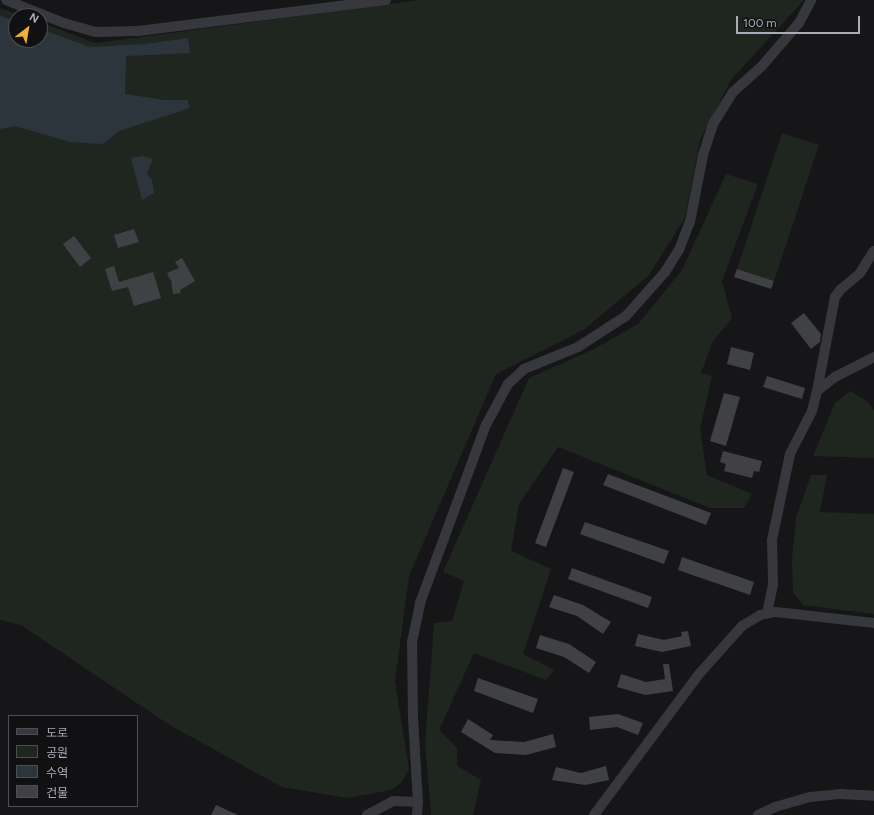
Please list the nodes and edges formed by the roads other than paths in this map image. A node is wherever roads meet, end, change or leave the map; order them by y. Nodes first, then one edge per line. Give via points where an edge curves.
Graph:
1 (6, 0) edge
2 (386, 0) edge
3 (811, 0) edge
4 (874, 251) edge
5 (874, 357) edge
6 (817, 391) junction
7 (767, 614) junction
8 (874, 623) edge
9 (874, 796) edge
10 (418, 802) junction
11 (367, 815) edge
12 (417, 815) edge
13 (594, 815) edge
14 (758, 815) edge

1 - 2 street via 64,23 96,32 138,31
3 - 10 street via 799,23 762,66 732,93 713,124 703,154 690,222 679,250 665,272 626,316 599,335 578,347 524,369 508,384 486,425 420,603 412,642
4 - 6 street via 860,273 835,297
5 - 6 street via 835,377
6 - 7 street via 812,411 790,454 779,499 772,540 773,584
7 - 8 street via 782,612
7 - 13 street via 760,615 742,626 700,673
9 - 14 street via 841,794 811,797 775,807
10 - 11 street via 393,801
10 - 12 street

